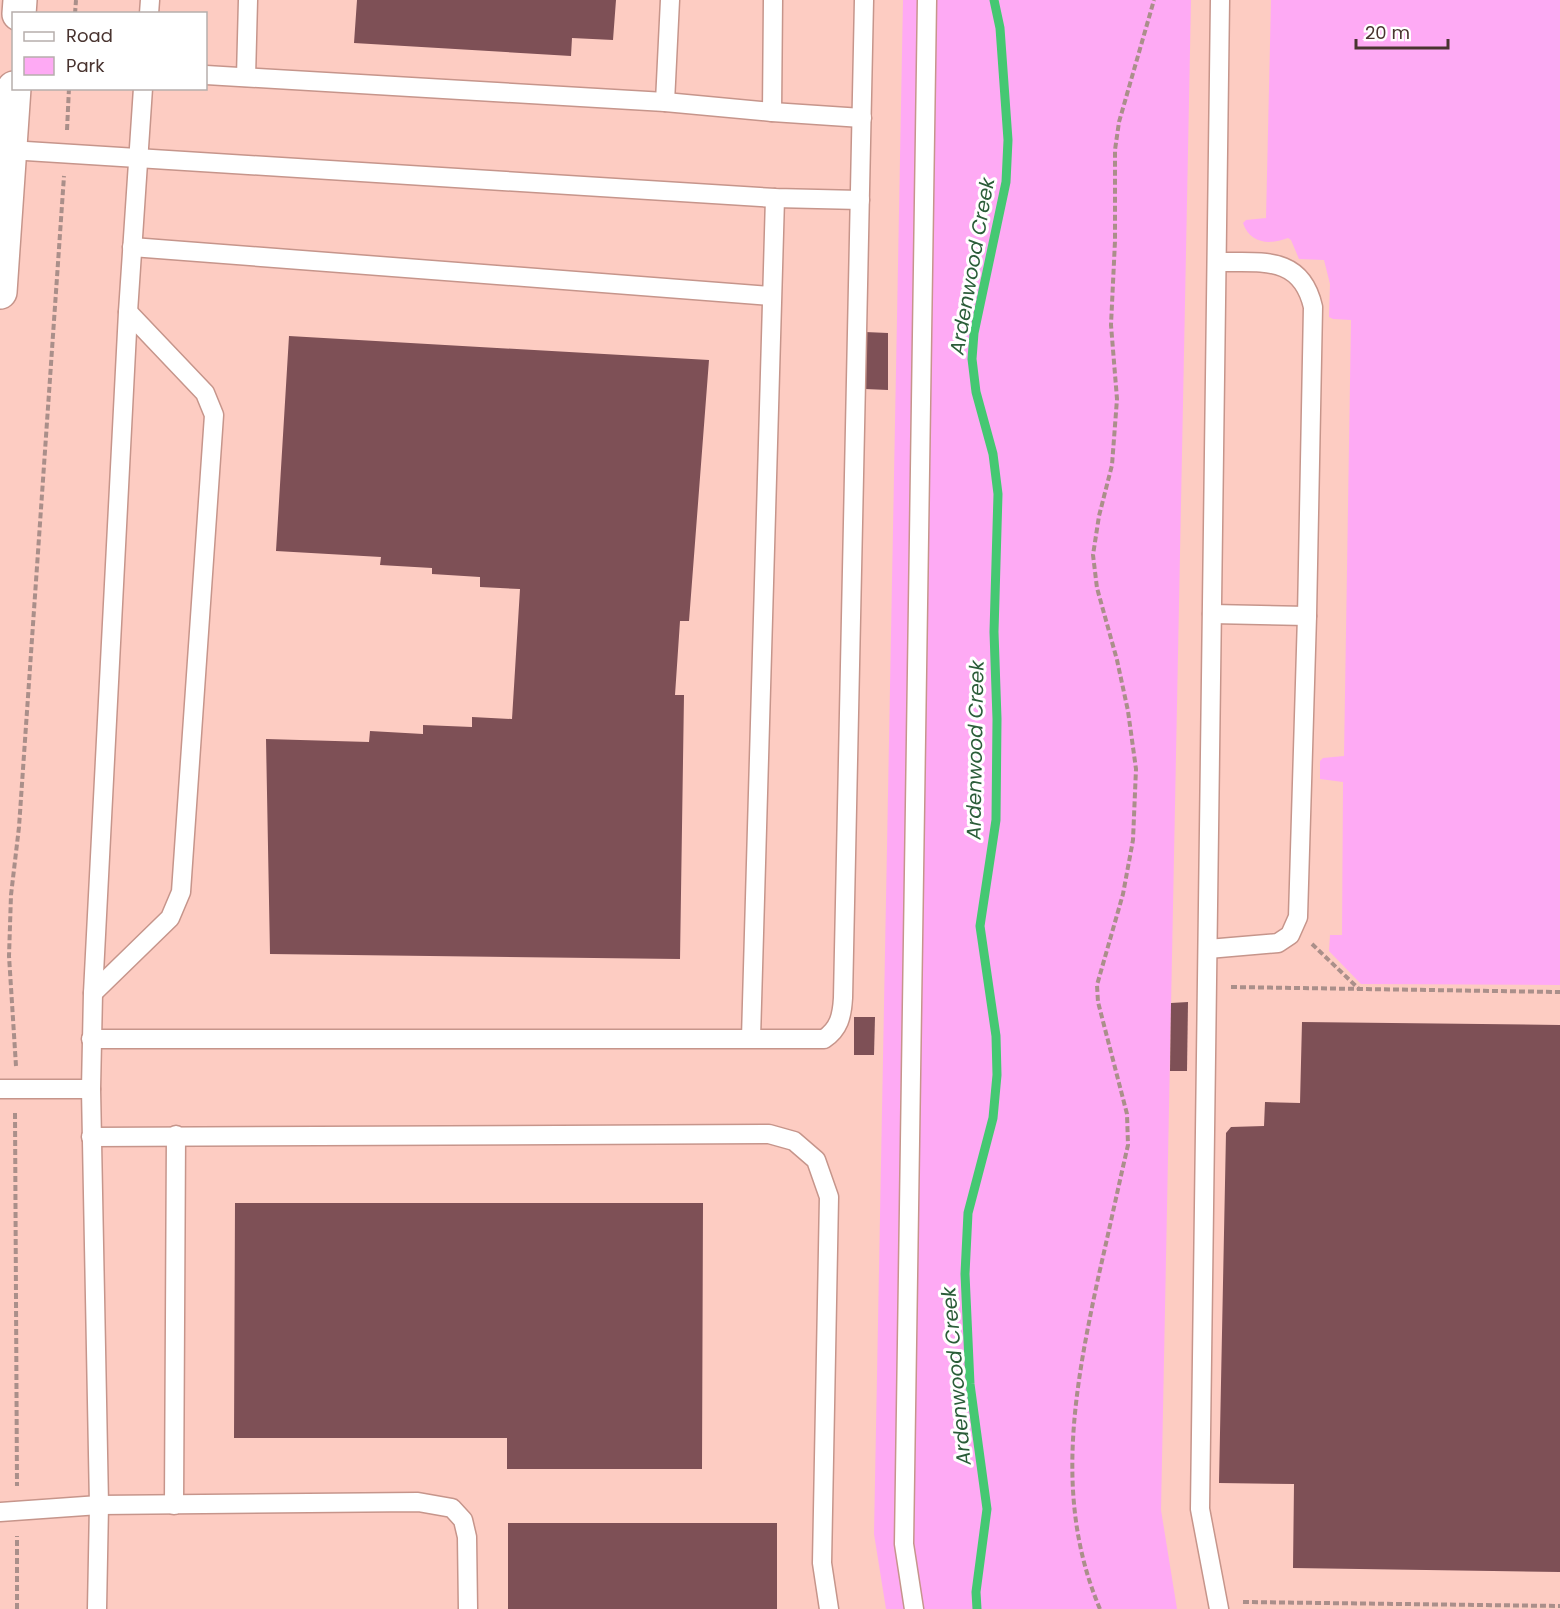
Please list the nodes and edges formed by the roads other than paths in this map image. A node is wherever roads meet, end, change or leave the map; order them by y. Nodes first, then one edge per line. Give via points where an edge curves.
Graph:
1 (248, 0) edge
2 (670, 0) edge
3 (773, 0) edge
4 (864, 0) edge
5 (927, 0) edge
6 (1220, 0) edge
7 (207, 75) edge
8 (246, 77) junction
9 (14, 90) edge
10 (143, 90) edge
11 (665, 102) junction
12 (772, 112) junction
13 (862, 118) junction
14 (10, 150) junction
15 (139, 159) junction
16 (775, 198) junction
17 (860, 200) junction
18 (132, 247) junction
19 (1217, 262) junction
20 (0, 292) edge
21 (771, 296) junction
22 (128, 312) junction
23 (1212, 614) junction
24 (1307, 616) junction
25 (1208, 949) junction
26 (93, 993) junction
27 (751, 1038) junction
28 (92, 1039) junction
29 (8, 1089) edge
30 (91, 1089) junction
31 (176, 1135) junction
32 (91, 1137) junction
33 (174, 1504) junction
34 (99, 1505) junction
35 (8, 1512) edge
36 (1218, 1605) edge
37 (97, 1609) edge
38 (468, 1609) edge
39 (829, 1609) edge
40 (914, 1609) edge

1 - 8 lane
2 - 11 lane
3 - 12 lane
4 - 13 lane
5 - 40 lane via 904,1544
6 - 19 lane
7 - 8 lane
8 - 11 lane
9 - 14 street
10 - 15 lane
11 - 12 lane
12 - 13 lane
13 - 17 lane
14 - 15 lane
14 - 20 street
15 - 16 lane
15 - 18 lane
16 - 17 lane
16 - 21 lane
17 - 27 lane via 843,1012 834,1033 824,1039
18 - 21 lane
18 - 22 lane
19 - 23 lane
19 - 24 lane via 1272,263 1299,276 1309,290 1313,306
21 - 27 lane
22 - 26 lane
22 - 26 lane via 205,393 214,415 181,892 170,918
23 - 24 lane
23 - 25 lane
24 - 25 lane via 1299,906 1295,927 1278,943
25 - 36 lane via 1200,1509
26 - 28 lane
27 - 28 lane
28 - 30 lane
29 - 30 lane
30 - 32 lane
31 - 32 lane
31 - 33 lane
31 - 39 lane via 769,1134 794,1141 816,1161 829,1197 822,1563
32 - 34 lane
33 - 34 lane
33 - 38 lane via 418,1502 452,1508 464,1520 467,1537
34 - 35 lane
34 - 37 lane

